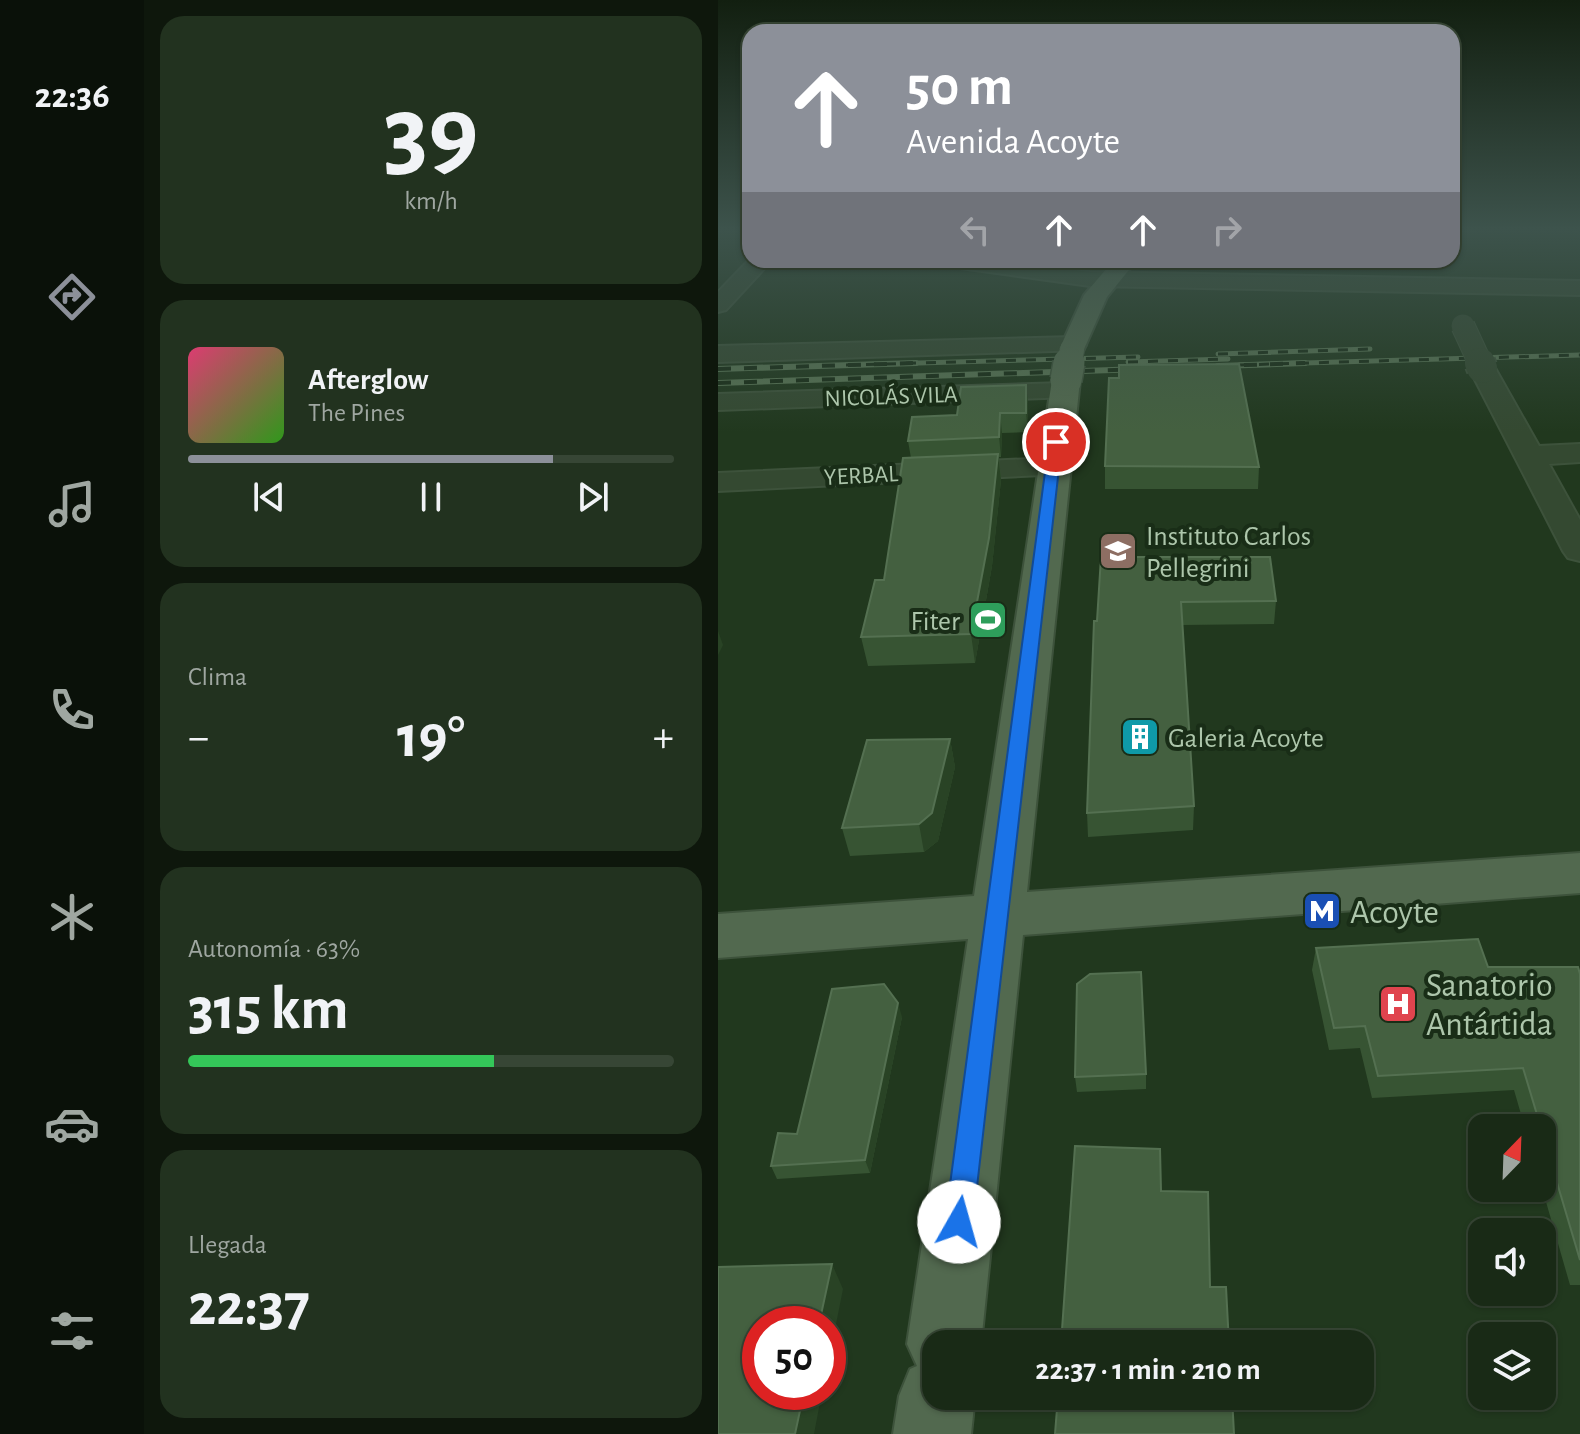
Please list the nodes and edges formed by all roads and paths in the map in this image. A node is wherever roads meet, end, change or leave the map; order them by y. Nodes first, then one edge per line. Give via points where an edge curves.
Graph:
1 (1098, 298) edge
2 (1448, 298) edge
3 (1072, 347) junction
4 (718, 354) edge
5 (1065, 386) junction
6 (718, 402) edge
7 (1580, 453) edge
8 (1528, 456) junction
9 (1053, 467) junction
10 (718, 482) edge
11 (1580, 551) edge
12 (1580, 873) edge
13 (999, 917) junction
14 (718, 936) edge
15 (946, 1330) edge
16 (935, 1410) edge
17 (932, 1434) edge

1 - 3 main road
2 - 8 street, bridge
3 - 4 street
3 - 5 main road, bridge
5 - 6 street, NICOLÁS VILA
5 - 9 main road
7 - 8 street
8 - 11 street
9 - 10 street, YERBAL
9 - 13 main road
12 - 13 main road
13 - 14 main road
13 - 15 main road
16 - 17 main road

